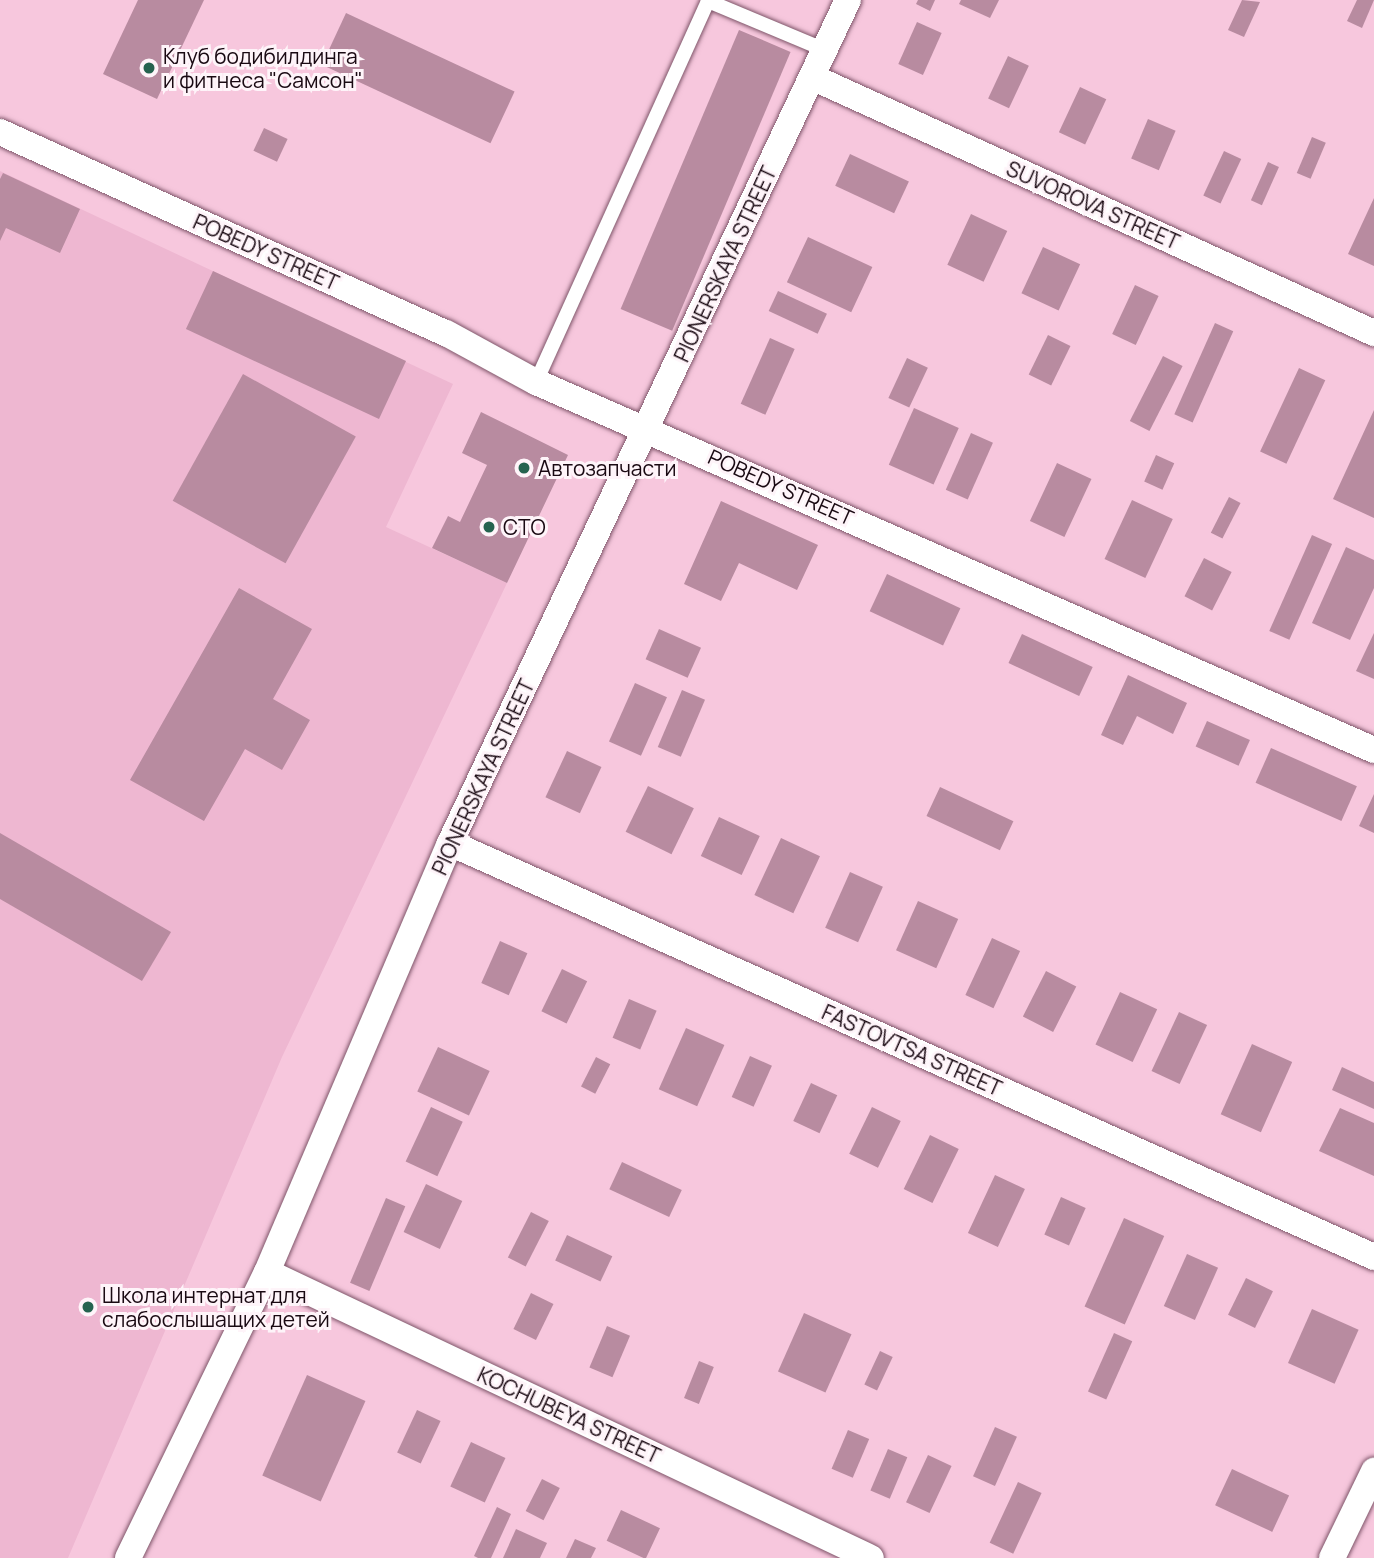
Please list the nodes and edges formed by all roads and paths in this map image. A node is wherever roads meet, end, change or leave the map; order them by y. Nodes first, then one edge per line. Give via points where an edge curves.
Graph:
1 (848, 0) edge
2 (825, 50) junction
3 (812, 77) junction
4 (0, 132) edge
5 (1374, 333) edge
6 (536, 382) junction
7 (648, 428) junction
8 (1374, 750) edge
9 (450, 843) junction
10 (1374, 1258) edge
11 (267, 1272) junction
12 (1374, 1471) edge
13 (128, 1558) edge
14 (871, 1558) edge
15 (1332, 1558) edge

1 - 2 street, PIONERSKAYA STREET
2 - 3 street, PIONERSKAYA STREET
2 - 6 lane via 708,1
3 - 5 street, SUVOROVA STREET
3 - 7 street, PIONERSKAYA STREET
4 - 6 street, POBEDY STREET via 446,333
6 - 7 street, POBEDY STREET
7 - 8 street, POBEDY STREET
7 - 9 street, PIONERSKAYA STREET
9 - 10 street, FASTOVTSA STREET
9 - 11 street, PIONERSKAYA STREET
11 - 13 street, PIONERSKAYA STREET
11 - 14 street, KOCHUBEYA STREET
12 - 15 street

